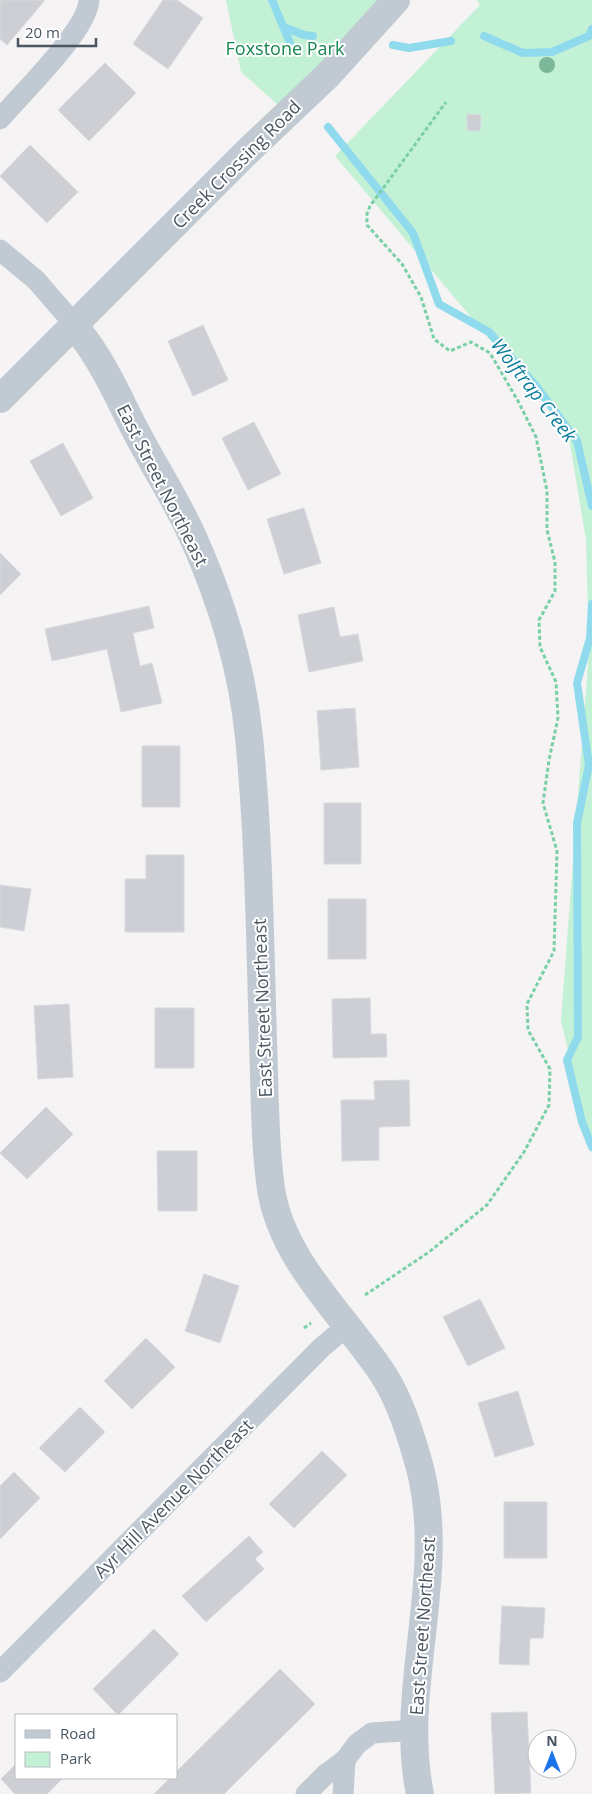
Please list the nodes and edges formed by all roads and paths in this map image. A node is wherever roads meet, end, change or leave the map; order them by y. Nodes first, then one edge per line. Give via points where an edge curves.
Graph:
1 (89, 0) edge
2 (396, 0) edge
3 (446, 102) dead end
4 (0, 119) edge
5 (0, 250) edge
6 (74, 324) junction
7 (0, 399) edge
8 (366, 1295) dead end
9 (348, 1325) junction
10 (0, 1672) edge
11 (416, 1730) junction
12 (345, 1760) junction
13 (306, 1794) edge
14 (343, 1794) edge
15 (420, 1794) edge

1 - 4 street via 87,13 77,30
2 - 6 street, Creek Crossing Road via 328,74
3 - 8 path via 370,206 368,225 402,264 421,297 434,339 450,351 472,342 490,353 536,437 547,491 547,530 555,562 555,591 539,620 540,647 556,682 558,718 543,803 557,851 554,951 527,1004 528,1030 550,1069 549,1105 524,1152 487,1205 429,1252
5 - 6 street, East Street Northeast via 36,280
6 - 7 street, Creek Crossing Road
6 - 9 street, East Street Northeast via 96,354 191,531 229,631 248,735 271,1190 277,1214 301,1264
9 - 10 street, Ayr Hill Avenue Northeast via 321,1348
9 - 11 street, East Street Northeast via 385,1378 403,1416 420,1471 428,1515 430,1565 421,1640
11 - 12 street via 372,1733
11 - 15 street, East Street Northeast via 416,1777
12 - 13 street via 325,1774
12 - 14 street

